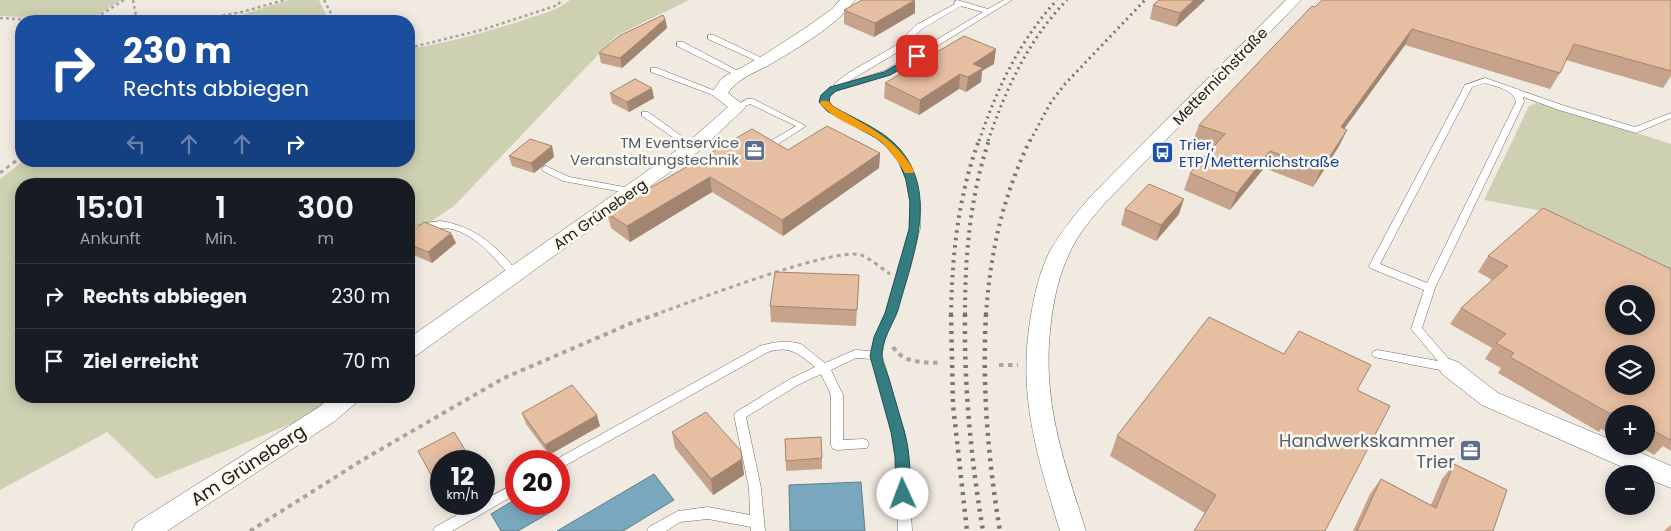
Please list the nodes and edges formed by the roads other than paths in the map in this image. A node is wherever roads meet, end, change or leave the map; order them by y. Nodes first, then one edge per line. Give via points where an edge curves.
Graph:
1 (848, 0) edge
2 (1009, 0) edge
3 (1294, 0) edge
4 (957, 2) edge
5 (989, 12) junction
6 (711, 37) dead end
7 (680, 44) dead end
8 (767, 59) junction
9 (654, 70) dead end
10 (740, 74) junction
11 (833, 89) junction
12 (1512, 89) junction
13 (719, 94) junction
14 (738, 107) junction
15 (645, 114) dead end
16 (1671, 115) edge
17 (772, 144) edge
18 (693, 147) junction
19 (546, 169) dead end
20 (633, 191) junction
21 (415, 230) edge
22 (514, 274) junction
23 (1430, 288) junction
24 (415, 345) edge
25 (1378, 354) dead end
26 (876, 356) junction
27 (824, 368) junction
28 (1450, 368) junction
29 (340, 403) edge
30 (863, 444) dead end
31 (570, 458) edge
32 (1671, 477) edge
33 (505, 494) edge
34 (757, 526) edge
35 (145, 531) edge
36 (440, 531) edge
37 (654, 531) edge
38 (905, 531) edge
39 (1073, 531) edge

1 - 8 street via 833,15
2 - 5 lane
3 - 39 street, Metternichstraße via 1084,217 1051,270 1040,323 1036,366 1043,427
4 - 5 lane
4 - 11 lane via 919,27 898,48
5 - 11 lane via 887,73
6 - 8 lane
7 - 10 lane
8 - 10 street
9 - 13 lane
10 - 13 street via 728,81
11 - 26 lane via 825,95 826,105 880,136 902,159 908,169 916,202 915,229
12 - 16 lane via 1636,130
12 - 23 lane via 1520,102
12 - 23 lane via 1485,80 1469,85 1374,266
13 - 14 street
14 - 17 lane via 750,101 802,126
14 - 18 street, Am Grüneberg
15 - 18 lane
18 - 20 street, Am Grüneberg
19 - 20 lane via 567,181
20 - 22 street, Am Grüneberg
21 - 22 lane via 448,224 460,228 487,245
22 - 24 street, Am Grüneberg
23 - 28 lane via 1416,329
25 - 28 lane
26 - 27 lane via 854,354
26 - 38 lane via 902,457
27 - 30 lane via 837,395 837,446
27 - 31 lane via 797,347 778,345 764,349
27 - 34 lane via 740,415 755,488
28 - 32 street via 1490,399
29 - 35 street, Am Grüneberg
33 - 36 lane
34 - 37 lane via 708,513 678,517

